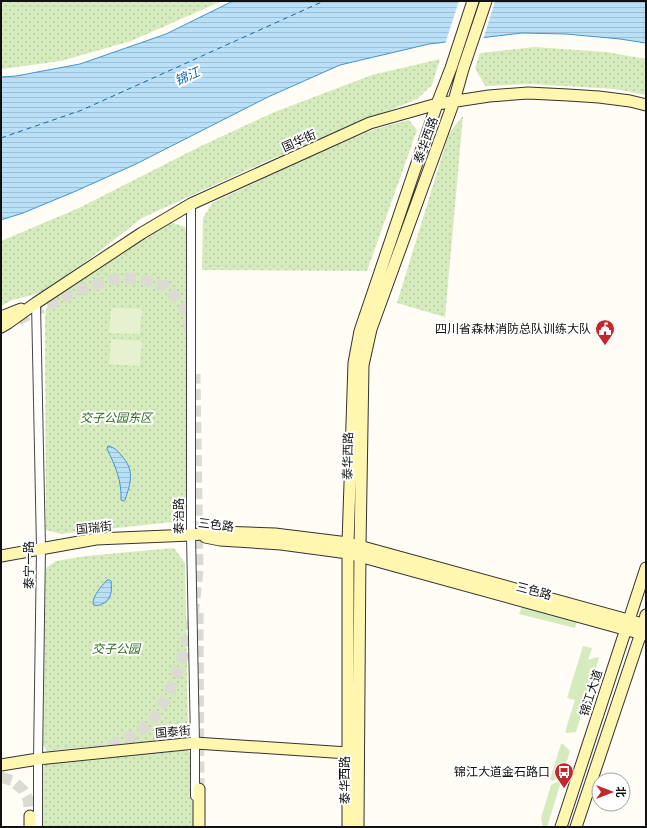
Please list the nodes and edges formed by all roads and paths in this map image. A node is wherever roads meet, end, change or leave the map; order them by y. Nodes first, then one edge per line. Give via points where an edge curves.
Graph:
1 (472, 1) edge
2 (486, 1) edge
3 (454, 101) junction
4 (437, 104) junction
5 (646, 104) edge
6 (191, 204) junction
7 (36, 303) junction
8 (1, 317) edge
9 (1, 327) edge
10 (191, 535) junction
11 (41, 548) junction
12 (348, 548) junction
13 (360, 551) junction
14 (1, 556) edge
15 (646, 568) edge
16 (628, 624) junction
17 (644, 626) edge
18 (195, 743) junction
19 (348, 753) junction
20 (38, 759) junction
21 (1, 765) edge
22 (199, 789) tunnel mouth
23 (38, 827) edge
24 (194, 827) edge
25 (199, 827) edge
26 (348, 827) edge
27 (358, 827) edge
28 (561, 827) edge
29 (576, 827) edge

1 - 4 street, 泰华西路
2 - 3 street, 泰华西路
3 - 4 street, 国华街
3 - 5 street, 国华街 via 528,93 599,97
3 - 13 street, 泰华西路 via 371,329 363,365
4 - 6 street, 国华街 via 370,123
4 - 12 street, 泰华西路 via 360,331 354,363
6 - 7 street, 国华街
6 - 10 street, 泰治路
7 - 8 street
7 - 9 street, 国华街
7 - 11 street, 泰宁一路
10 - 11 street, 国瑞街 via 96,539
10 - 12 street, 三色路 via 220,540
10 - 18 street, 泰治路
11 - 14 street, 国瑞街
11 - 20 street, 泰宁一路
12 - 13 street, 三色路
12 - 19 street, 泰华西路
13 - 16 street, 三色路
13 - 27 street, 泰华西路
15 - 16 street, 锦江大道
16 - 17 street, 三色路
16 - 28 street, 锦江大道
17 - 29 street
18 - 19 street, 国泰街
18 - 20 street, 国泰街
18 - 24 street, 泰治路
19 - 26 street, 泰华西路
20 - 21 street, 国泰街
20 - 23 street, 泰宁一路
22 - 25 street

